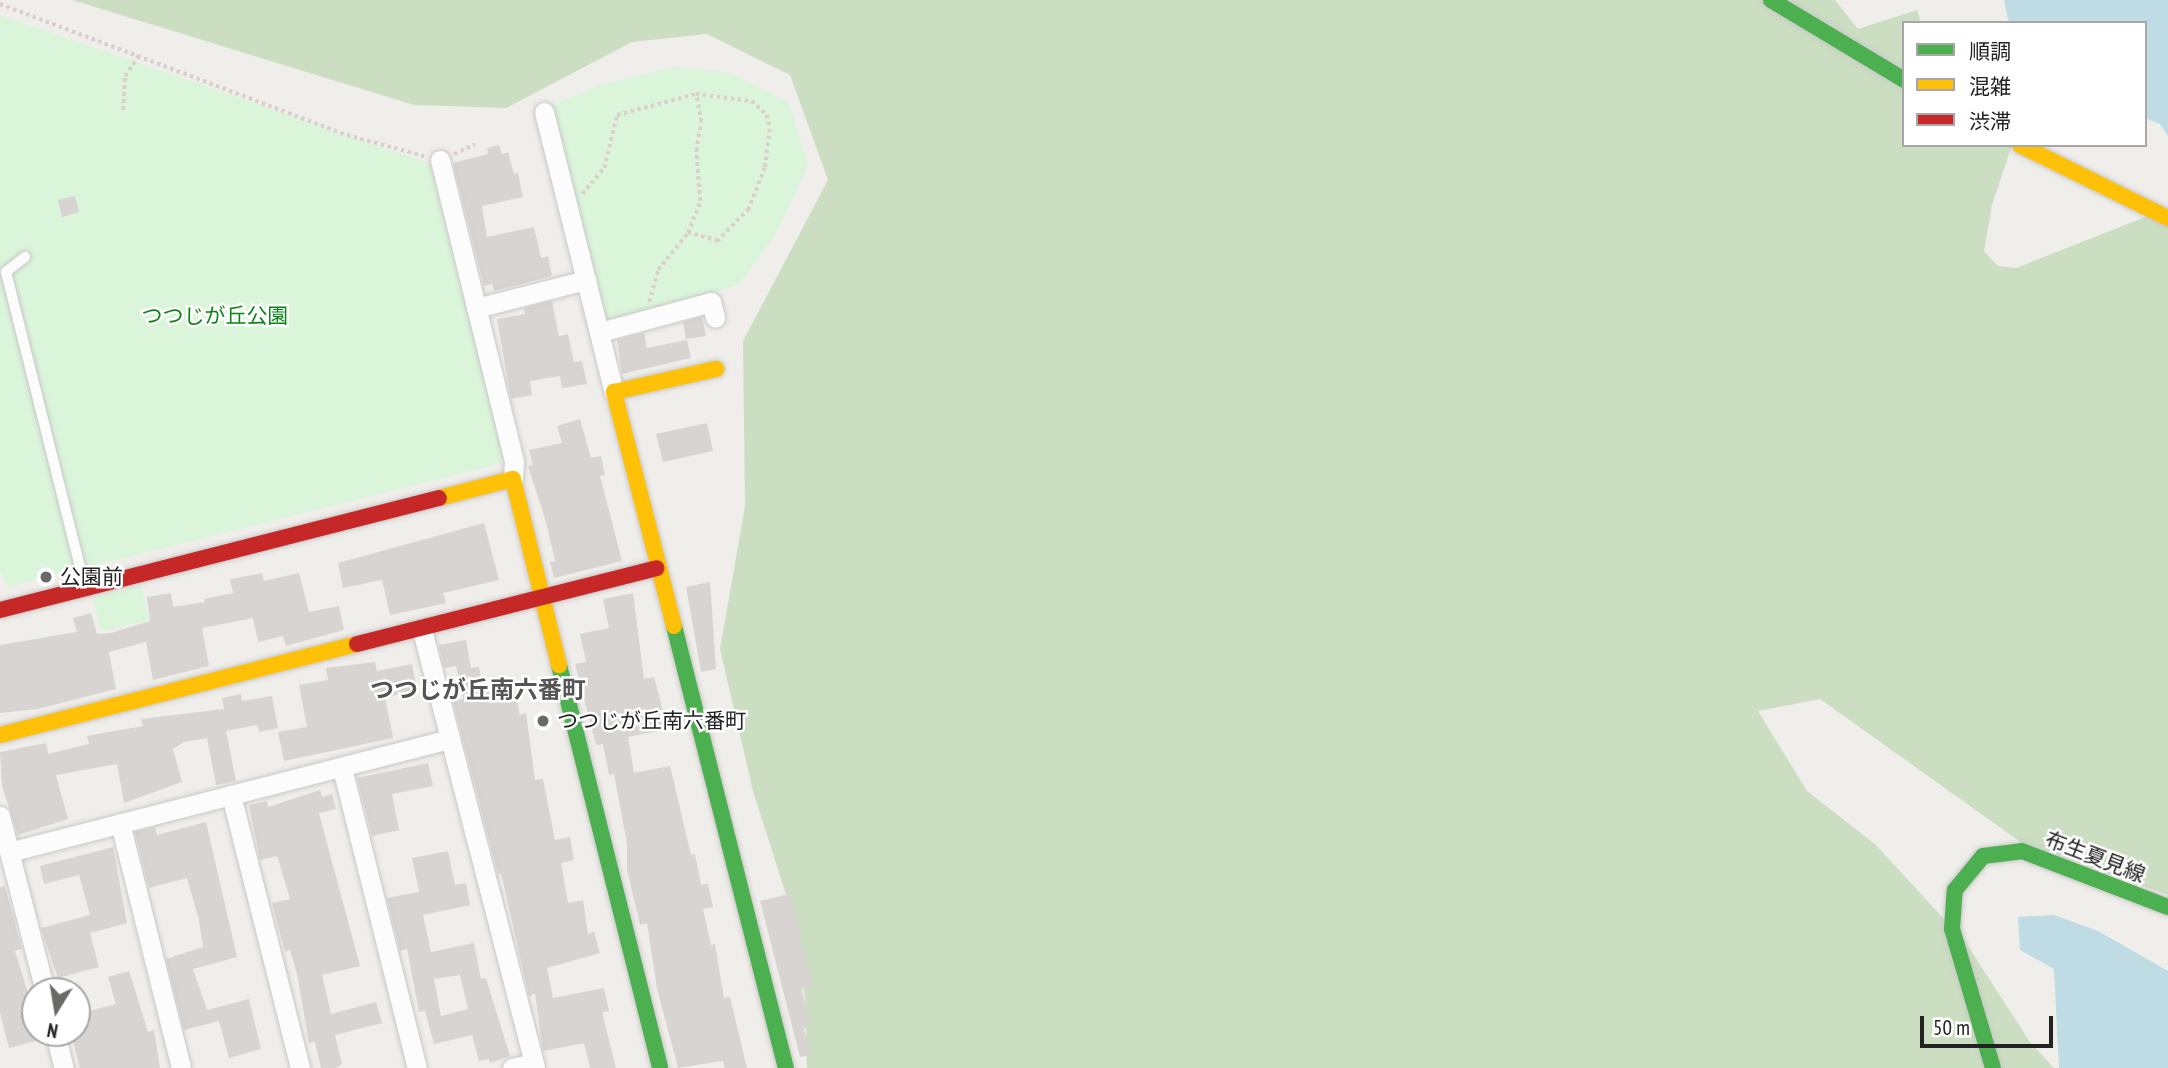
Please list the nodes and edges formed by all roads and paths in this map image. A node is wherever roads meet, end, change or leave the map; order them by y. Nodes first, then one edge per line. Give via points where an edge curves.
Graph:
1 (1771, 0) edge
2 (0, 4) edge
3 (139, 55) junction
4 (1902, 79) edge
5 (696, 94) junction
6 (123, 110) dead end
7 (544, 112) dead end
8 (475, 144) dead end
9 (2024, 147) edge
10 (440, 160) junction
11 (567, 206) junction
12 (2168, 218) edge
13 (688, 233) junction
14 (26, 257) dead end
15 (586, 280) junction
16 (476, 308) junction
17 (653, 317) junction
18 (715, 317) dead end
19 (600, 332) junction
20 (716, 369) dead end
21 (614, 392) junction
22 (513, 479) junction
23 (657, 568) junction
24 (85, 587) junction
25 (541, 599) junction
26 (0, 610) edge
27 (422, 630) junction
28 (0, 735) edge
29 (450, 739) junction
30 (342, 768) junction
31 (231, 795) junction
32 (0, 816) edge
33 (120, 823) junction
34 (9, 852) junction
35 (2168, 906) edge
36 (41, 977) edge
37 (59, 1047) edge
38 (534, 1065) edge
39 (64, 1068) edge
40 (181, 1068) edge
41 (300, 1068) edge
42 (417, 1068) edge
43 (512, 1068) edge
44 (660, 1068) edge
45 (786, 1068) edge
46 (1993, 1068) edge

1 - 4 street
2 - 3 path
3 - 6 path via 125,76
3 - 10 path via 347,135
5 - 11 path via 614,118 604,168
5 - 13 path via 701,122 696,151 701,192
5 - 13 path via 752,101 767,115 770,129 763,175 745,216 718,241
7 - 11 street
8 - 10 path
9 - 12 street
10 - 16 street
11 - 15 street
13 - 17 path via 664,259 649,290
14 - 24 lane via 5,272
15 - 16 street
15 - 19 street
16 - 22 street via 514,461
17 - 18 street via 710,302
17 - 19 street
19 - 21 street
20 - 21 street
21 - 23 street
22 - 24 street
22 - 25 street
23 - 25 street
23 - 45 street
24 - 26 street
25 - 27 street
25 - 44 street
27 - 28 street
27 - 29 street
29 - 30 street
29 - 38 street
30 - 31 street
30 - 42 street
31 - 33 street
31 - 41 street
32 - 34 street
33 - 34 street
33 - 40 street
34 - 36 street
35 - 46 street, 布生夏見線 via 2022,851 1983,856 1955,890 1952,929
37 - 39 street
38 - 43 street

